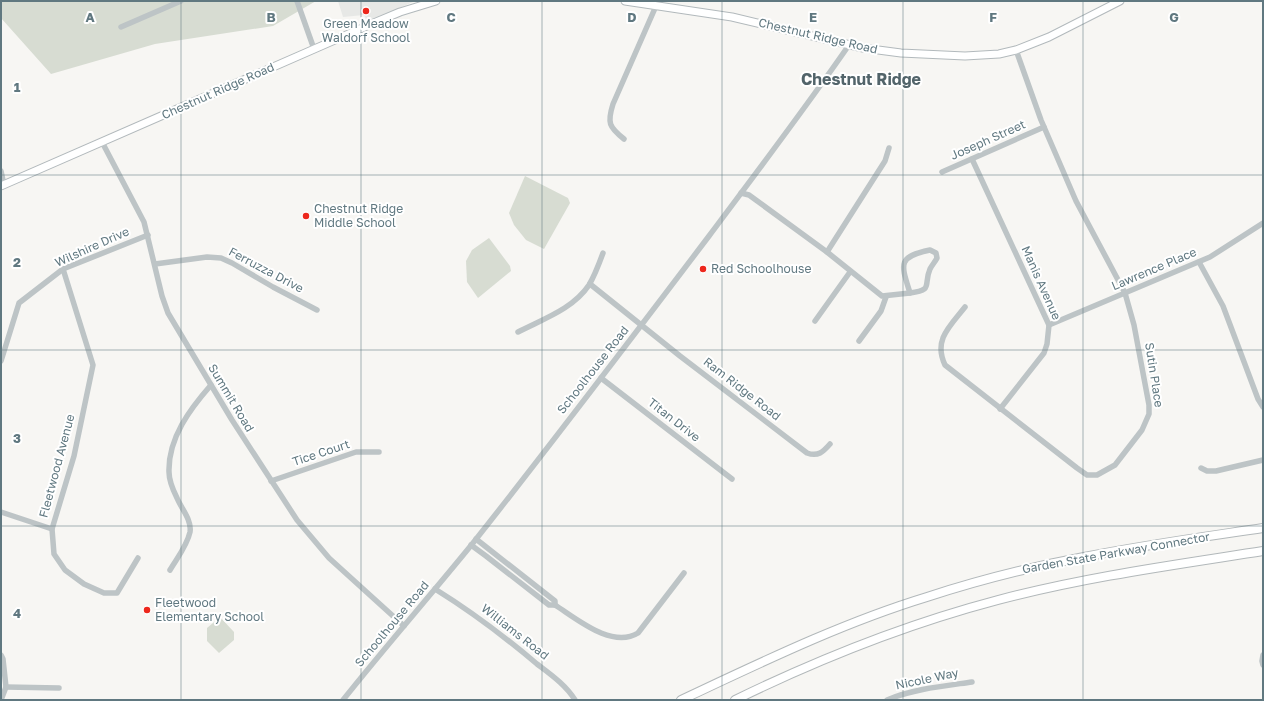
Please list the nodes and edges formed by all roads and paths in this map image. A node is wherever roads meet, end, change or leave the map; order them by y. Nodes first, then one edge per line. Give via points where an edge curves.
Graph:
1 (181, 1) edge
2 (297, 1) edge
3 (436, 1) edge
4 (626, 1) edge
5 (1120, 1) edge
6 (656, 6) junction
7 (121, 27) dead end
8 (849, 45) junction
9 (314, 48) junction
10 (1016, 50) junction
11 (1044, 127) junction
12 (624, 139) dead end
13 (102, 142) junction
14 (889, 148) dead end
15 (972, 159) junction
16 (1, 171) edge
17 (942, 172) dead end
18 (3, 185) edge
19 (741, 193) junction
20 (1263, 223) edge
21 (148, 235) junction
22 (826, 252) junction
23 (603, 253) dead end
24 (1199, 262) junction
25 (155, 264) junction
26 (64, 269) junction
27 (850, 272) junction
28 (590, 284) junction
29 (910, 293) junction
30 (1125, 293) junction
31 (886, 297) junction
32 (965, 307) dead end
33 (317, 310) dead end
34 (815, 321) dead end
35 (642, 325) junction
36 (1049, 325) junction
37 (518, 332) dead end
38 (859, 341) dead end
39 (1, 361) edge
40 (601, 378) junction
41 (211, 385) junction
42 (1263, 407) edge
43 (1000, 409) junction
44 (830, 444) dead end
45 (379, 452) dead end
46 (1263, 460) edge
47 (1200, 468) dead end
48 (732, 479) dead end
49 (271, 481) junction
50 (1, 512) edge
51 (1263, 528) edge
52 (52, 529) junction
53 (476, 539) junction
54 (471, 545) junction
55 (1263, 551) edge
56 (138, 558) dead end
57 (170, 570) dead end
58 (684, 573) dead end
59 (435, 589) junction
60 (555, 605) junction
61 (404, 626) junction
62 (1, 655) edge
63 (1263, 655) edge
64 (1263, 665) edge
65 (972, 682) dead end
66 (6, 687) junction
67 (59, 688) dead end
68 (1, 700) edge
69 (343, 700) edge
70 (575, 700) edge
71 (681, 700) edge
72 (735, 700) edge
73 (887, 700) edge

1 - 7 street
2 - 9 street
3 - 9 main road, Chestnut Ridge Road via 400,12
4 - 6 main road, Chestnut Ridge Road
5 - 10 main road, Chestnut Ridge Road via 1049,37
6 - 8 main road, Chestnut Ridge Road via 732,17
6 - 12 street via 610,115 610,124 614,131
8 - 10 main road, Chestnut Ridge Road via 901,53 965,56
8 - 19 street, Schoolhouse Road
9 - 13 main road, Chestnut Ridge Road
10 - 11 street, Sutin Place
11 - 15 street, Joseph Street
11 - 30 street, Sutin Place via 1076,201
13 - 18 main road, Chestnut Ridge Road
13 - 21 street, Summit Road via 141,215
14 - 22 street via 885,161
15 - 17 street, Joseph Street
15 - 36 street, Manis Avenue
16 - 18 street
19 - 22 street via 749,195
19 - 35 street, Schoolhouse Road
20 - 24 street, Lawrence Place
21 - 25 street, Summit Road
21 - 26 street, Wilshire Drive
22 - 27 street
23 - 28 street
24 - 30 street, Lawrence Place
24 - 42 street via 1223,306
25 - 33 street, Ferruzza Drive via 207,257 221,258
25 - 41 street, Summit Road via 168,313
26 - 39 street, Wilshire Drive via 19,303
26 - 52 street, Fleetwood Avenue via 93,365 74,456
27 - 31 street
27 - 34 street
28 - 35 street
28 - 37 street via 568,306
29 - 29 street via 926,288 930,269 937,258 934,251 913,254 905,261 903,271
29 - 31 street
30 - 36 street, Lawrence Place
30 - 43 street, Sutin Place via 1134,325 1149,414 1142,430 1115,465 1097,475 1087,475
31 - 38 street via 881,311
32 - 43 street, Sutin Place via 941,341 942,359 950,370
35 - 40 street, Schoolhouse Road
35 - 44 street, Ram Ridge Road via 807,453 818,455
36 - 43 street, Manis Avenue via 1044,353
40 - 48 street, Titan Drive
40 - 53 street, Schoolhouse Road
41 - 49 street, Summit Road
41 - 57 street via 192,406 177,434 170,460 170,483 186,513 190,531
45 - 49 street, Tice Court via 356,452
46 - 47 street via 1216,471
49 - 61 street, Summit Road via 319,546
50 - 52 street
51 - 71 highway, Garden State Parkway Connector via 1078,558 961,586 826,633
52 - 56 street, Fleetwood Avenue via 54,554 65,570 84,584 104,593 117,593
53 - 54 street, Schoolhouse Road
53 - 60 street via 554,600
54 - 59 street, Schoolhouse Road
54 - 60 street via 549,605
55 - 72 highway, Garden State Parkway Connector via 1097,578 974,607 861,644
58 - 60 street via 638,634 631,638 622,639 603,634
59 - 61 street, Schoolhouse Road
59 - 70 street, Williams Road via 504,636 556,679
61 - 69 street, Schoolhouse Road
62 - 66 street
63 - 64 street
65 - 73 street, Nicole Way via 912,692
66 - 67 street
66 - 68 street

